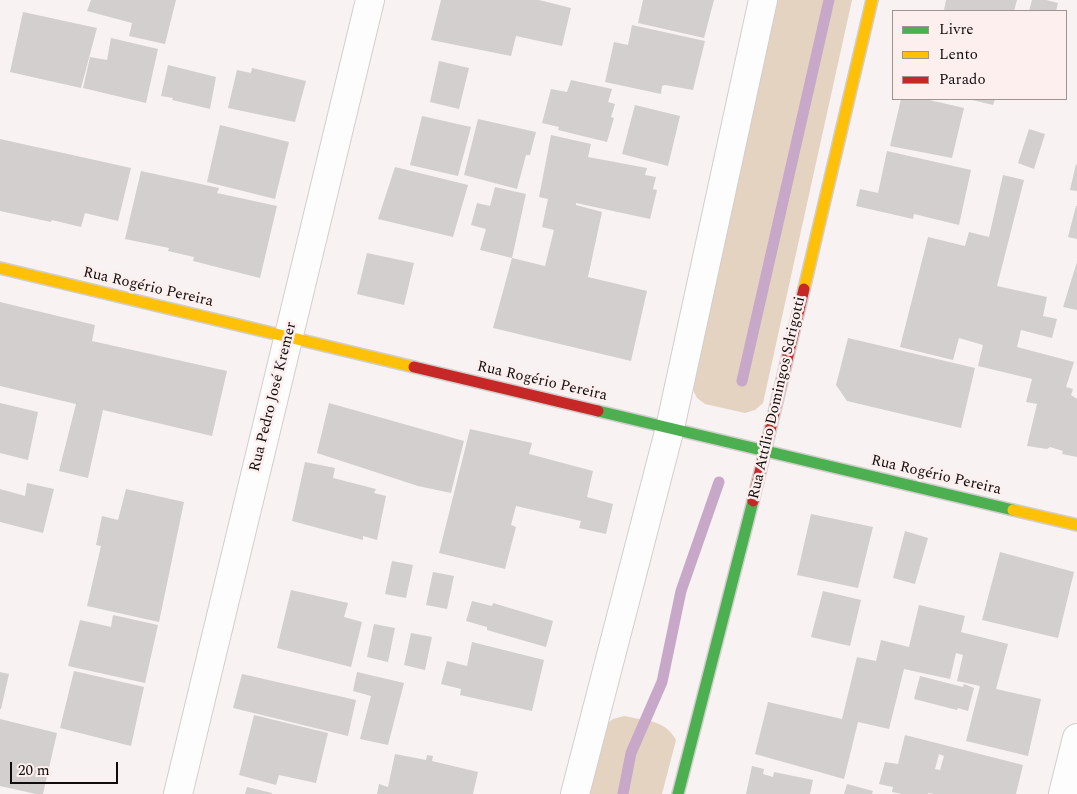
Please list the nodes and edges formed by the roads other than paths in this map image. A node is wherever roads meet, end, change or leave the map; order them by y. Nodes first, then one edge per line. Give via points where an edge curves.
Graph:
1 (370, 0) edge
2 (763, 0) edge
3 (872, 0) edge
4 (0, 268) edge
5 (289, 337) junction
6 (670, 428) junction
7 (766, 451) junction
8 (1077, 525) edge
9 (1077, 738) edge
10 (178, 794) edge
11 (575, 794) edge
12 (678, 794) edge
13 (1063, 794) edge

1 - 5 street, Rua Pedro José Kremer
2 - 6 street
3 - 7 street, Rua Attílio Domingos Sdrigotti
4 - 5 street, Rua Rogério Pereira
5 - 6 street, Rua Rogério Pereira
5 - 10 street, Rua Pedro José Kremer
6 - 7 street, Rua Rogério Pereira
6 - 11 street
7 - 8 street, Rua Rogério Pereira
7 - 12 street, Rua Attílio Domingos Sdrigotti
9 - 13 street

